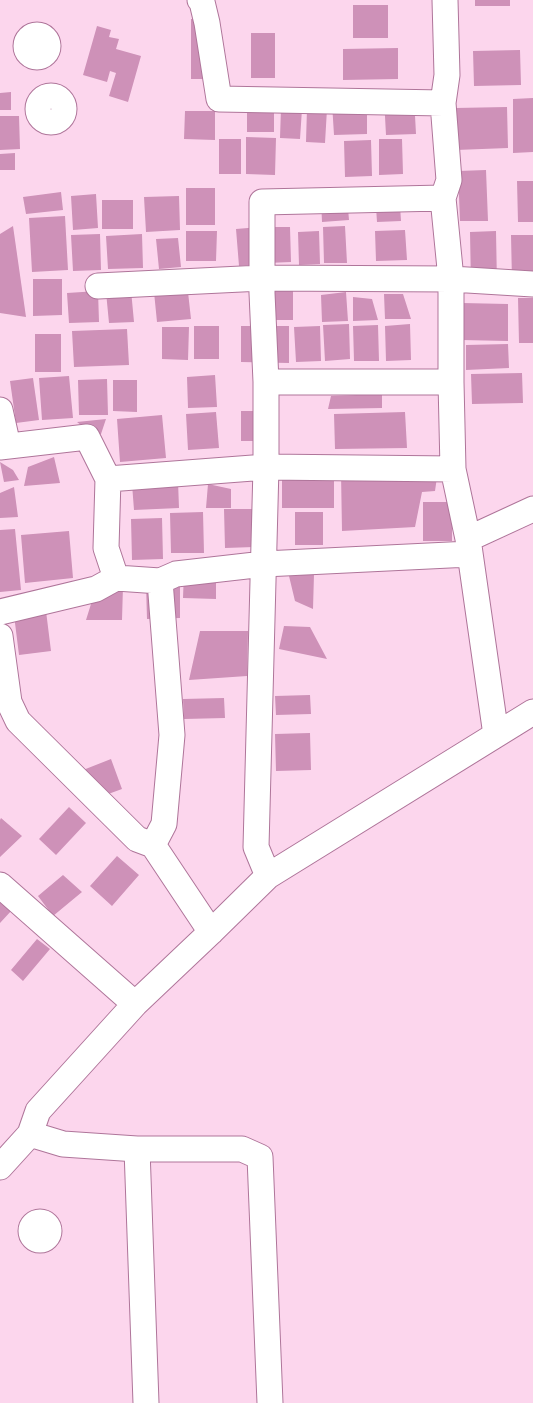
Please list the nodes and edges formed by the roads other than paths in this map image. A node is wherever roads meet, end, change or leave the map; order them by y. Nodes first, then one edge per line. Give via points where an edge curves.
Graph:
1 (200, 0) edge
2 (445, 0) edge
3 (443, 103) junction
4 (443, 198) junction
5 (262, 278) junction
6 (451, 279) junction
7 (533, 284) edge
8 (98, 286) dead end
9 (266, 382) junction
10 (451, 382) junction
11 (0, 410) edge
12 (4, 446) edge
13 (266, 467) junction
14 (453, 469) junction
15 (108, 479) junction
16 (533, 509) edge
17 (469, 546) junction
18 (264, 564) junction
19 (116, 578) junction
20 (160, 582) junction
21 (0, 612) edge
22 (0, 636) edge
23 (533, 712) edge
24 (496, 735) junction
25 (153, 845) junction
26 (268, 876) junction
27 (0, 885) edge
28 (211, 932) junction
29 (135, 1004) junction
30 (30, 1134) junction
31 (137, 1149) junction
32 (0, 1167) edge
33 (146, 1403) edge
34 (270, 1403) edge

1 - 3 street via 219,98
2 - 3 street via 447,75
3 - 4 street via 449,180
4 - 5 street via 262,202
4 - 6 street
5 - 6 street
5 - 8 street
5 - 9 street
6 - 7 street
6 - 10 street
9 - 10 street
9 - 13 street
10 - 14 street
11 - 12 street
12 - 15 street via 87,438
13 - 14 street
13 - 15 street
13 - 18 street
14 - 17 street
15 - 19 street via 106,548
16 - 17 street
17 - 18 street
17 - 24 street
18 - 20 street via 176,574
18 - 26 street via 256,847
19 - 20 street
19 - 21 street via 96,589
20 - 25 street via 172,735 164,824
22 - 25 street via 8,702 18,721 137,839
23 - 24 street
24 - 26 street
25 - 28 street
26 - 28 street
27 - 29 street
28 - 29 street
29 - 30 street via 38,1111
30 - 31 street via 63,1144
30 - 32 street
31 - 33 street
31 - 34 street via 242,1149 260,1157

